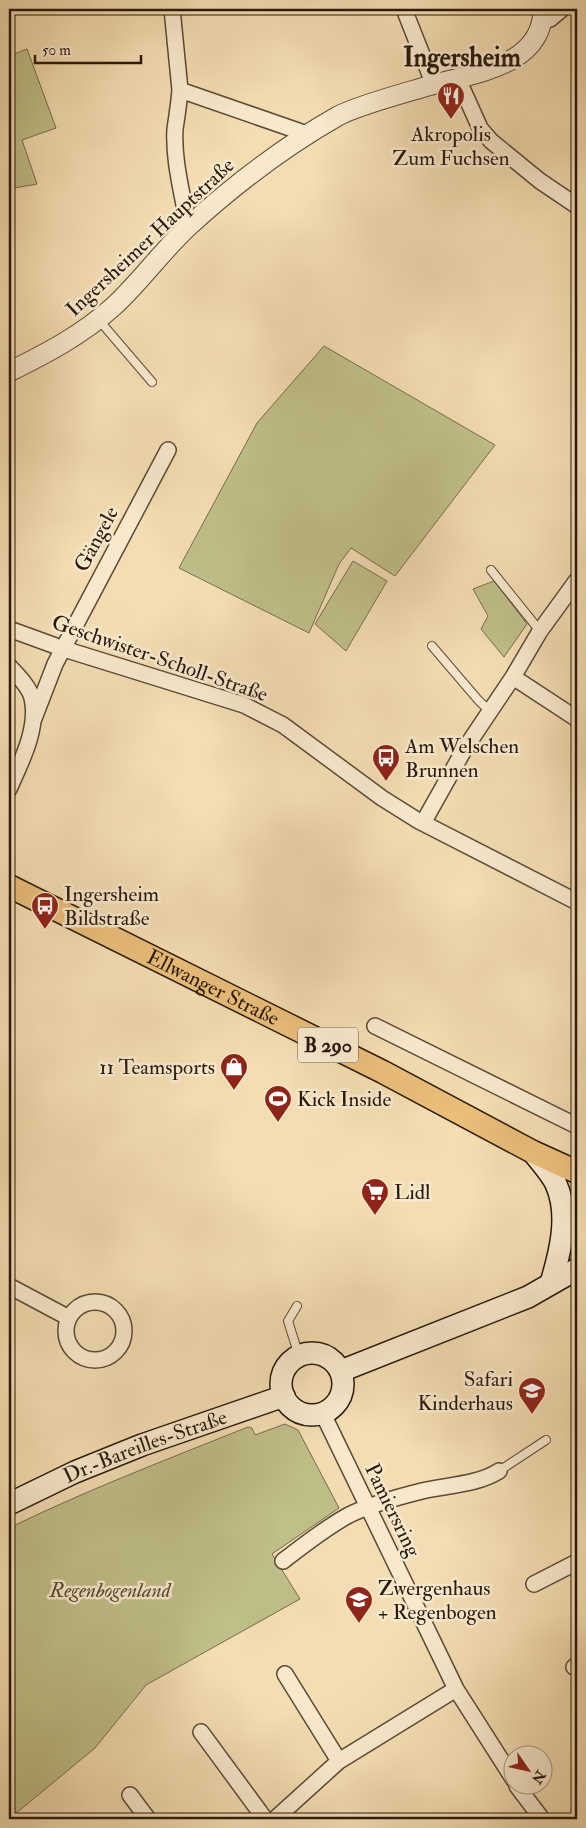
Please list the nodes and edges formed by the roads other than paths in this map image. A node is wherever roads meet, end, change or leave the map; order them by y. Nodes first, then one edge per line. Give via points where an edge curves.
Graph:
1 (172, 9) edge
2 (404, 9) edge
3 (562, 9) edge
4 (543, 15) edge
5 (458, 79) junction
6 (434, 85) junction
7 (180, 90) junction
8 (307, 134) junction
9 (577, 206) edge
10 (188, 227) junction
11 (98, 320) junction
12 (9, 372) edge
13 (152, 382) dead end
14 (168, 450) dead end
15 (492, 570) dead end
16 (577, 580) edge
17 (9, 629) edge
18 (540, 631) junction
19 (432, 646) dead end
20 (64, 649) junction
21 (9, 666) edge
22 (513, 677) junction
23 (490, 711) junction
24 (577, 719) edge
25 (33, 721) junction
26 (9, 788) edge
27 (424, 823) junction
28 (9, 886) edge
29 (577, 902) edge
30 (375, 1026) dead end
31 (577, 1126) edge
32 (533, 1152) junction
33 (577, 1172) edge
34 (577, 1253) edge
35 (577, 1269) edge
36 (551, 1283) junction
37 (9, 1286) edge
38 (297, 1306) dead end
39 (69, 1318) dead end
40 (299, 1356) junction
41 (341, 1371) junction
42 (284, 1396) junction
43 (323, 1414) junction
44 (546, 1440) dead end
45 (499, 1471) joint
46 (9, 1504) edge
47 (368, 1507) junction
48 (283, 1561) dead end
49 (577, 1562) edge
50 (534, 1584) dead end
51 (286, 1674) dead end
52 (456, 1689) junction
53 (201, 1732) dead end
54 (339, 1761) junction
55 (504, 1764) edge
56 (130, 1794) dead end
57 (525, 1796) edge
58 (148, 1819) edge
59 (265, 1819) edge
60 (275, 1819) edge
61 (542, 1819) edge

1 - 7 street
2 - 6 street
3 - 4 street via 550,19
4 - 5 street, Ingersheimer Hauptstraße via 534,39 511,61 499,68
5 - 6 street, Ingersheimer Hauptstraße
5 - 9 street via 480,128 491,141
6 - 8 street, Ingersheimer Hauptstraße via 344,113
7 - 8 street
7 - 10 street via 175,129 176,156
8 - 10 street, Ingersheimer Hauptstraße via 230,190
10 - 11 street, Ingersheimer Hauptstraße
11 - 12 street, Ingersheimer Hauptstraße via 54,350
11 - 13 lane
14 - 20 street, Gängele
15 - 18 lane
16 - 18 street
17 - 20 street, Geschwister-Scholl-Straße
18 - 22 street
19 - 23 lane
20 - 25 street, Gängele
20 - 27 street, Geschwister-Scholl-Straße via 244,705 283,724 382,798
21 - 25 street via 32,697
22 - 23 street
22 - 24 street
23 - 27 street via 464,750
25 - 26 street
27 - 29 street, Geschwister-Scholl-Straße
28 - 32 main road, Ellwanger Straße / B 290 via 376,1069
30 - 31 street
32 - 33 main road, Ellwanger Straße / B 290
32 - 36 main road via 556,1184 562,1212 561,1246
34 - 36 main road
35 - 36 main road
36 - 41 main road via 528,1297
37 - 39 street
38 - 40 lane via 288,1321
40 - 41 main road via 318,1353 336,1363
40 - 42 main road via 285,1369 282,1378
41 - 43 main road via 343,1391 332,1409
42 - 43 main road via 296,1411 314,1416
42 - 46 main road, Dr.-Bareilles-Straße via 133,1448
43 - 47 street, Pamiersring
44 - 45 lane
45 - 47 street via 489,1478 422,1491
47 - 48 street via 322,1532
47 - 52 street, Pamiersring
49 - 50 street
51 - 54 street
52 - 54 street
52 - 55 street, Pamiersring
53 - 59 street
54 - 60 street
56 - 58 street
57 - 61 street

